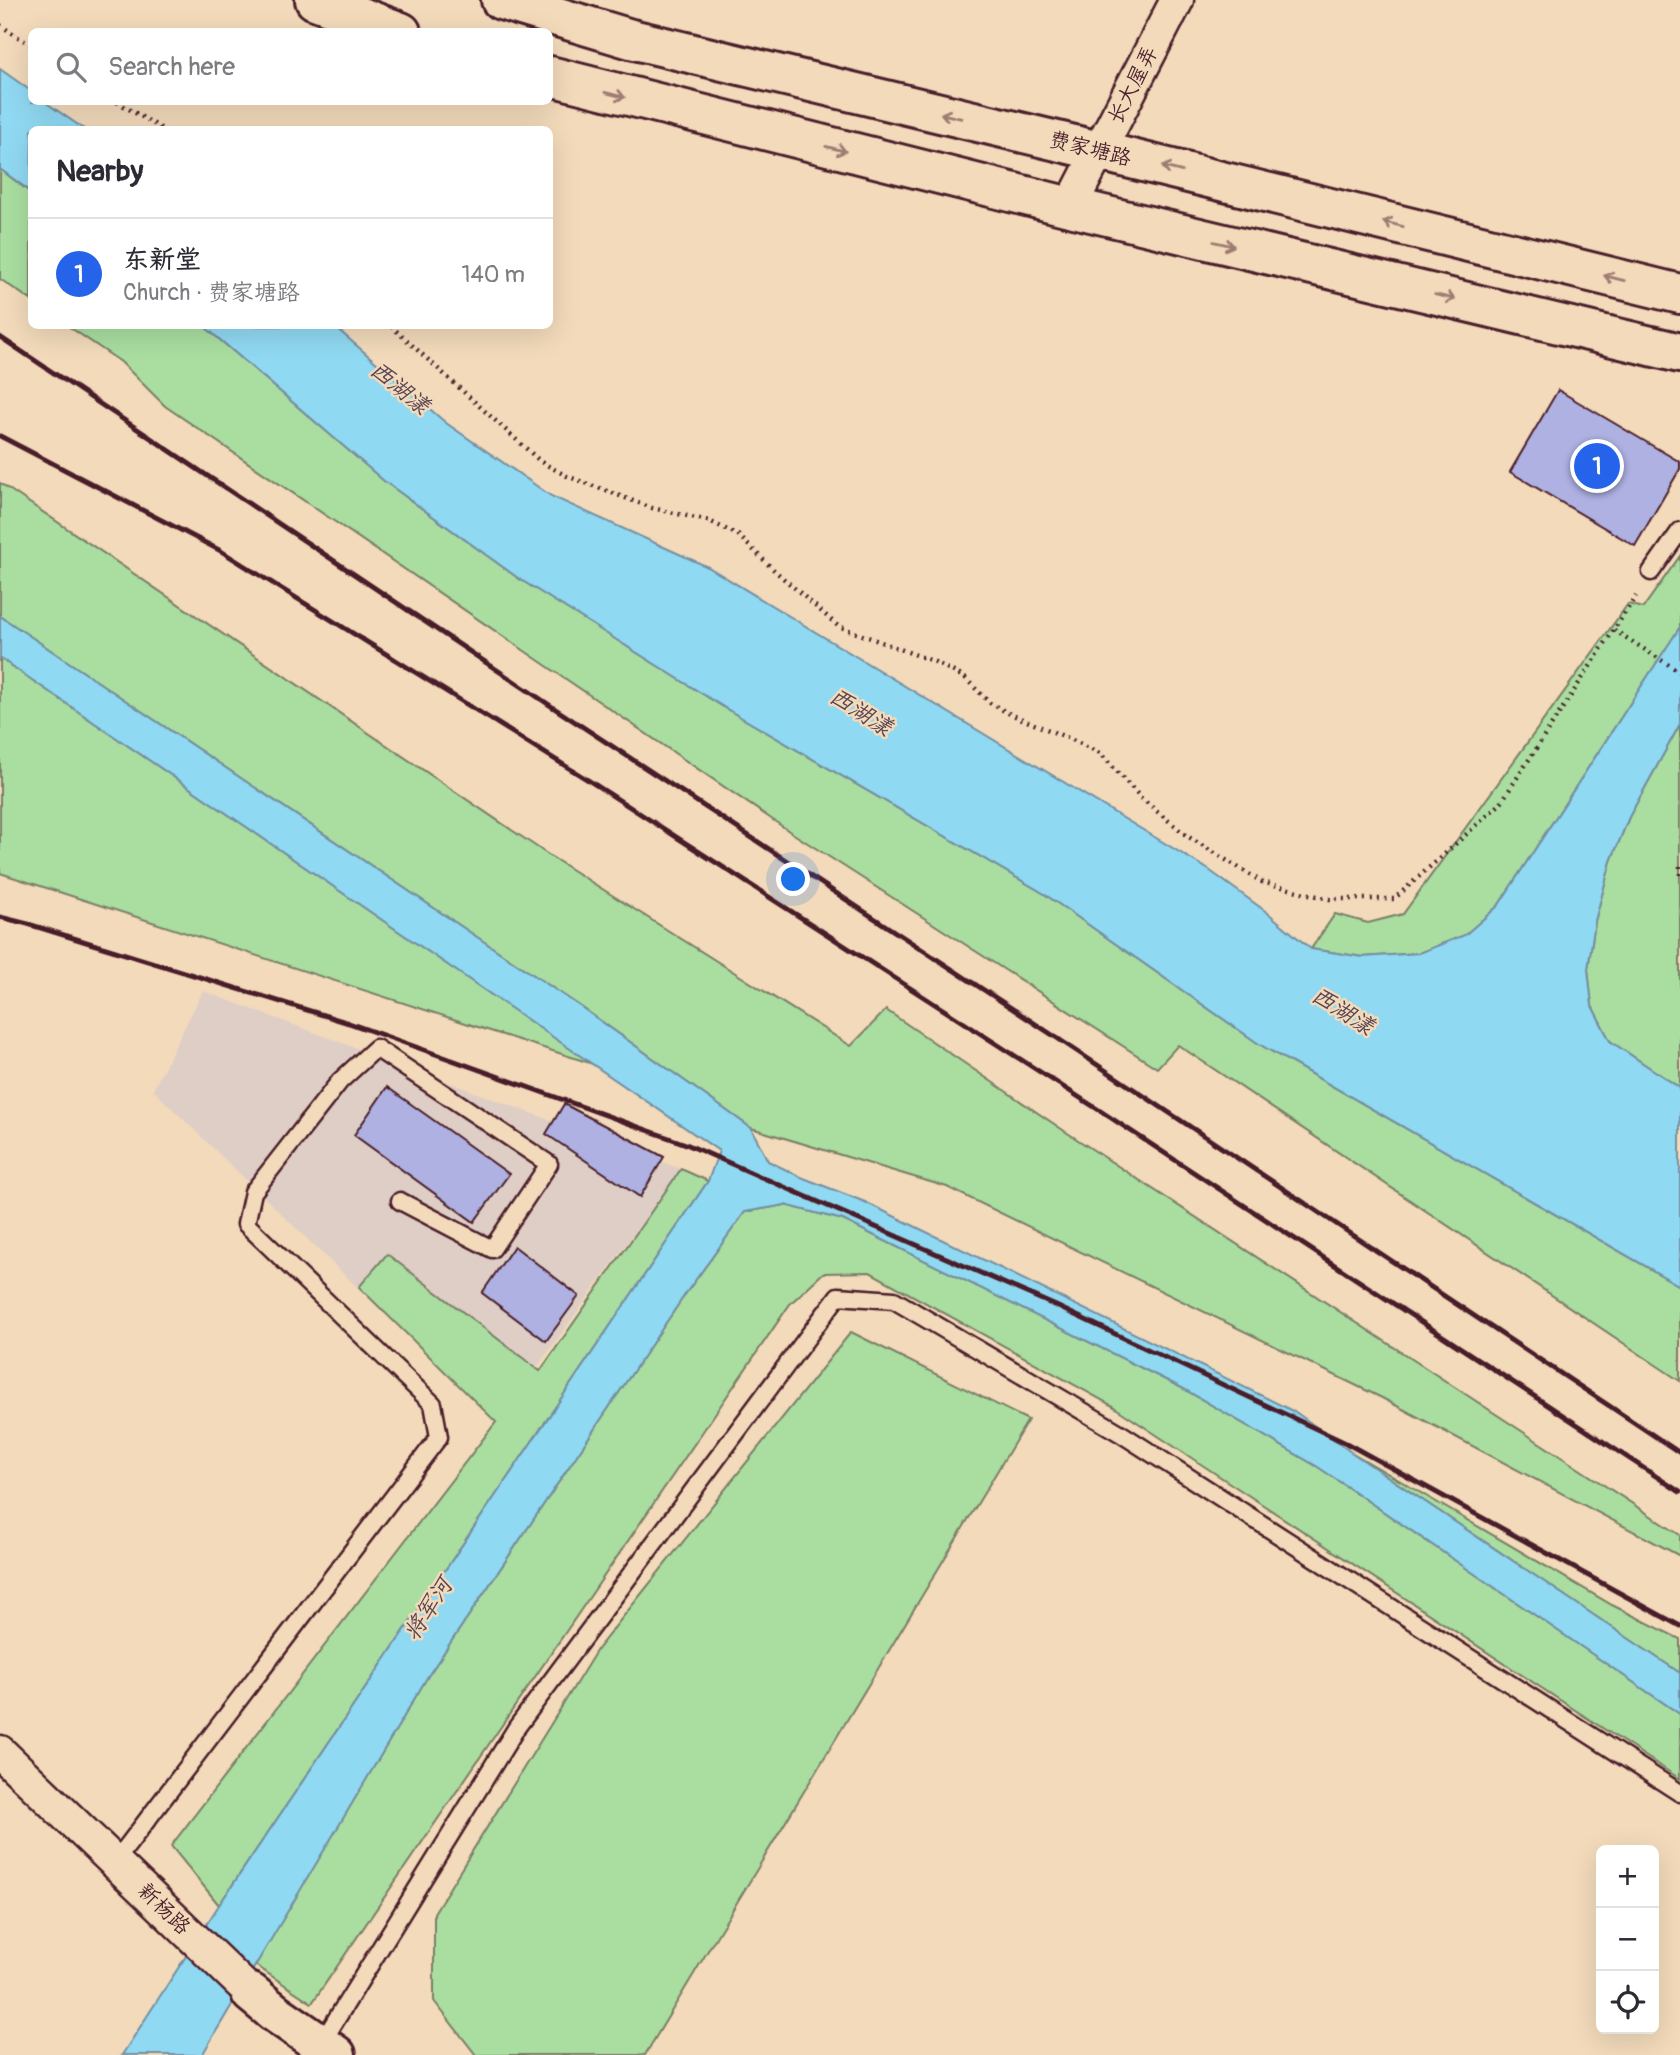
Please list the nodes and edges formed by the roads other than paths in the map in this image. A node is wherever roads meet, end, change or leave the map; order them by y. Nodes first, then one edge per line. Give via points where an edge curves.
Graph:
1 (315, 0) edge
2 (501, 0) edge
3 (1177, 0) edge
4 (390, 28) edge
5 (553, 77) edge
6 (1099, 151) junction
7 (1070, 207) junction
8 (1680, 295) edge
9 (1680, 353) edge
10 (1680, 531) edge
11 (1651, 572) road end
12 (401, 1201) dead end
13 (0, 1752) edge
14 (1680, 1793) edge
15 (115, 1861) junction
16 (251, 1993) joint
17 (329, 2050) edge

1 - 4 street
6 -> 2 street, 费家塘路 via 631,39
3 - 6 street, 长大屋弄
5 -> 7 street
6 - 7 street, 长大屋弄
8 -> 6 street, 费家塘路
7 -> 9 street
10 - 11 lane
12 - 15 lane via 492,1249 549,1164 376,1048 340,1081 253,1192 246,1224 433,1404 439,1437
13 - 15 street, 新杨路
14 - 17 lane via 1131,1441 894,1300 838,1296 517,1727
15 - 16 street, 新杨路
16 - 17 street, 新杨路

